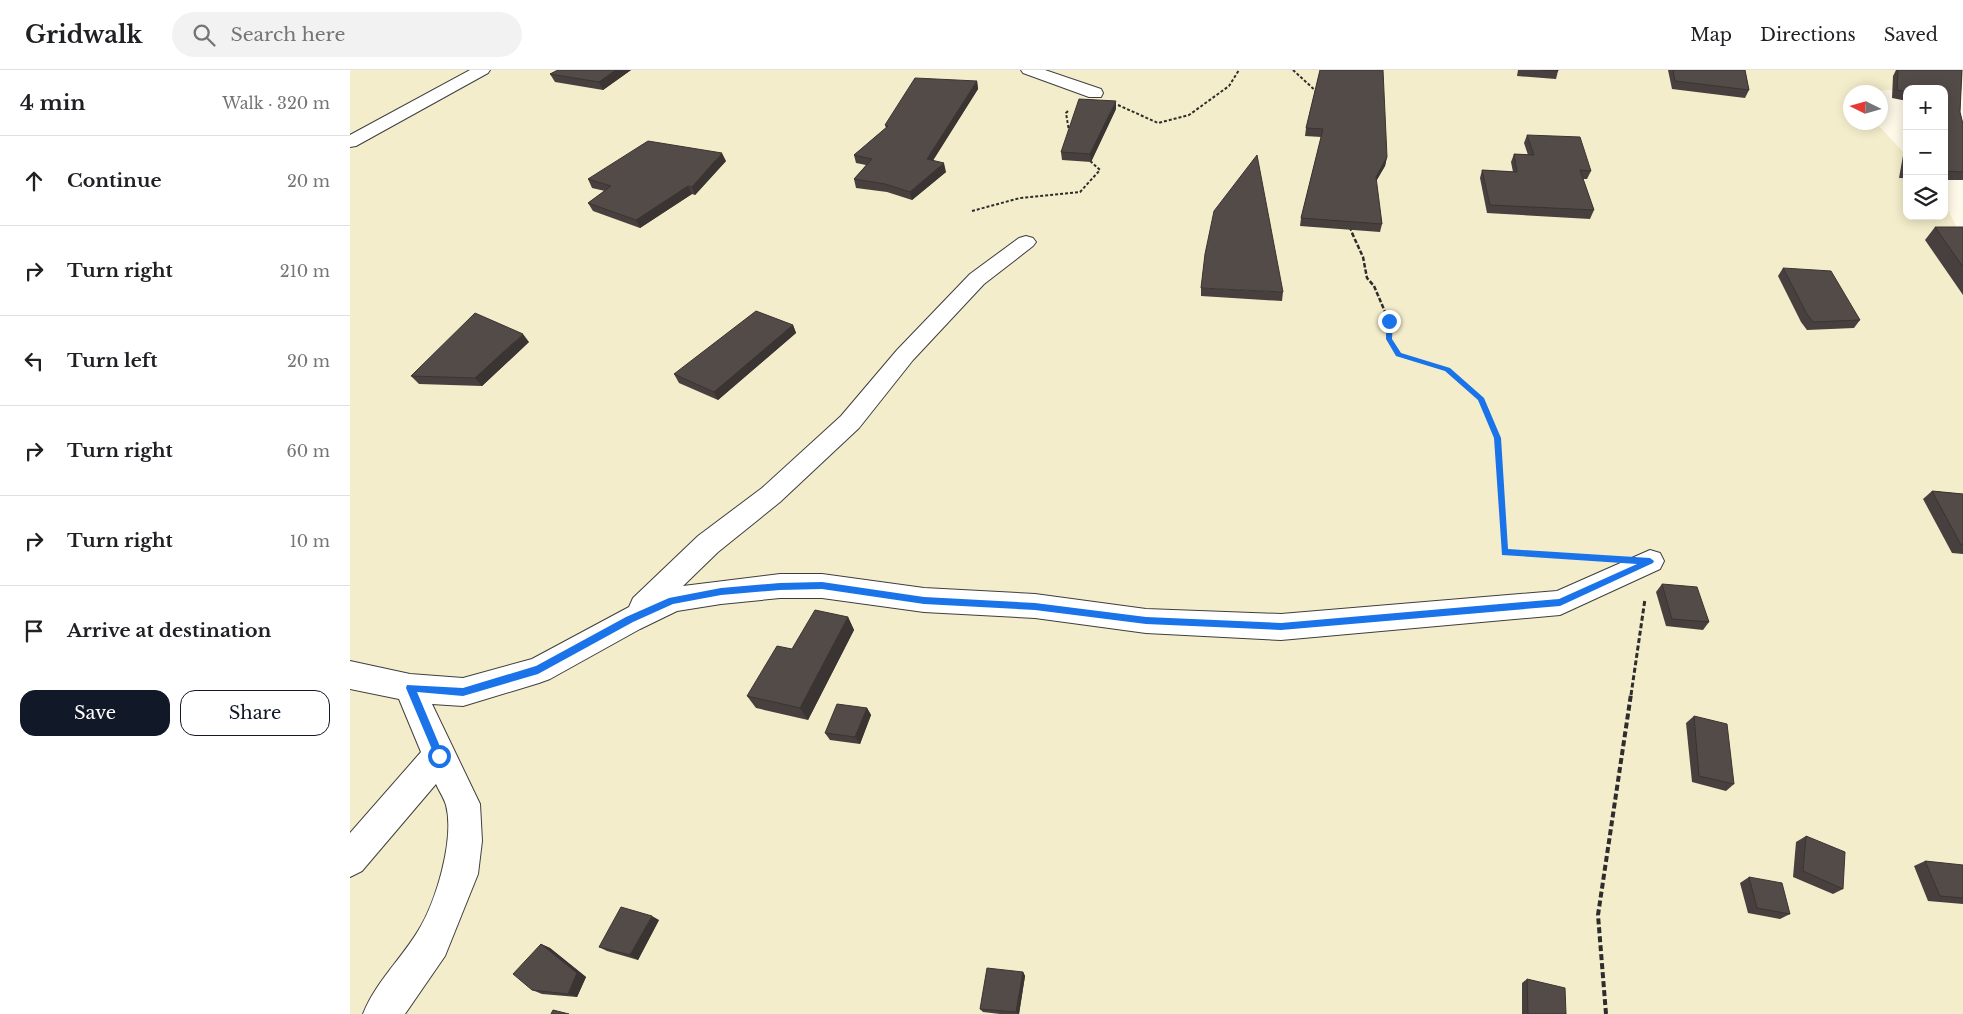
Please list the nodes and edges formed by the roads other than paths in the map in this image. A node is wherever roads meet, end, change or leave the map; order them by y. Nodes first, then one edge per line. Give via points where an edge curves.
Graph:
1 (482, 70) edge
2 (1029, 70) edge
3 (1095, 93) road end
4 (350, 142) edge
5 (1026, 242) dead end
6 (1650, 561) road end
7 (630, 620) junction
8 (350, 675) edge
9 (410, 688) junction
10 (439, 756) junction
11 (350, 858) edge
12 (382, 1014) edge

1 - 4 street
2 - 3 street
5 - 7 street via 977,280 905,355 850,422 771,495 708,544
6 - 7 street via 1560,603 1281,627 1146,621 1035,606 924,600 822,586 780,586 672,600
7 - 9 street via 538,670 463,692
8 - 9 street
9 - 10 street
10 - 11 street
10 - 12 street via 463,804 464,841 460,874 432,943

